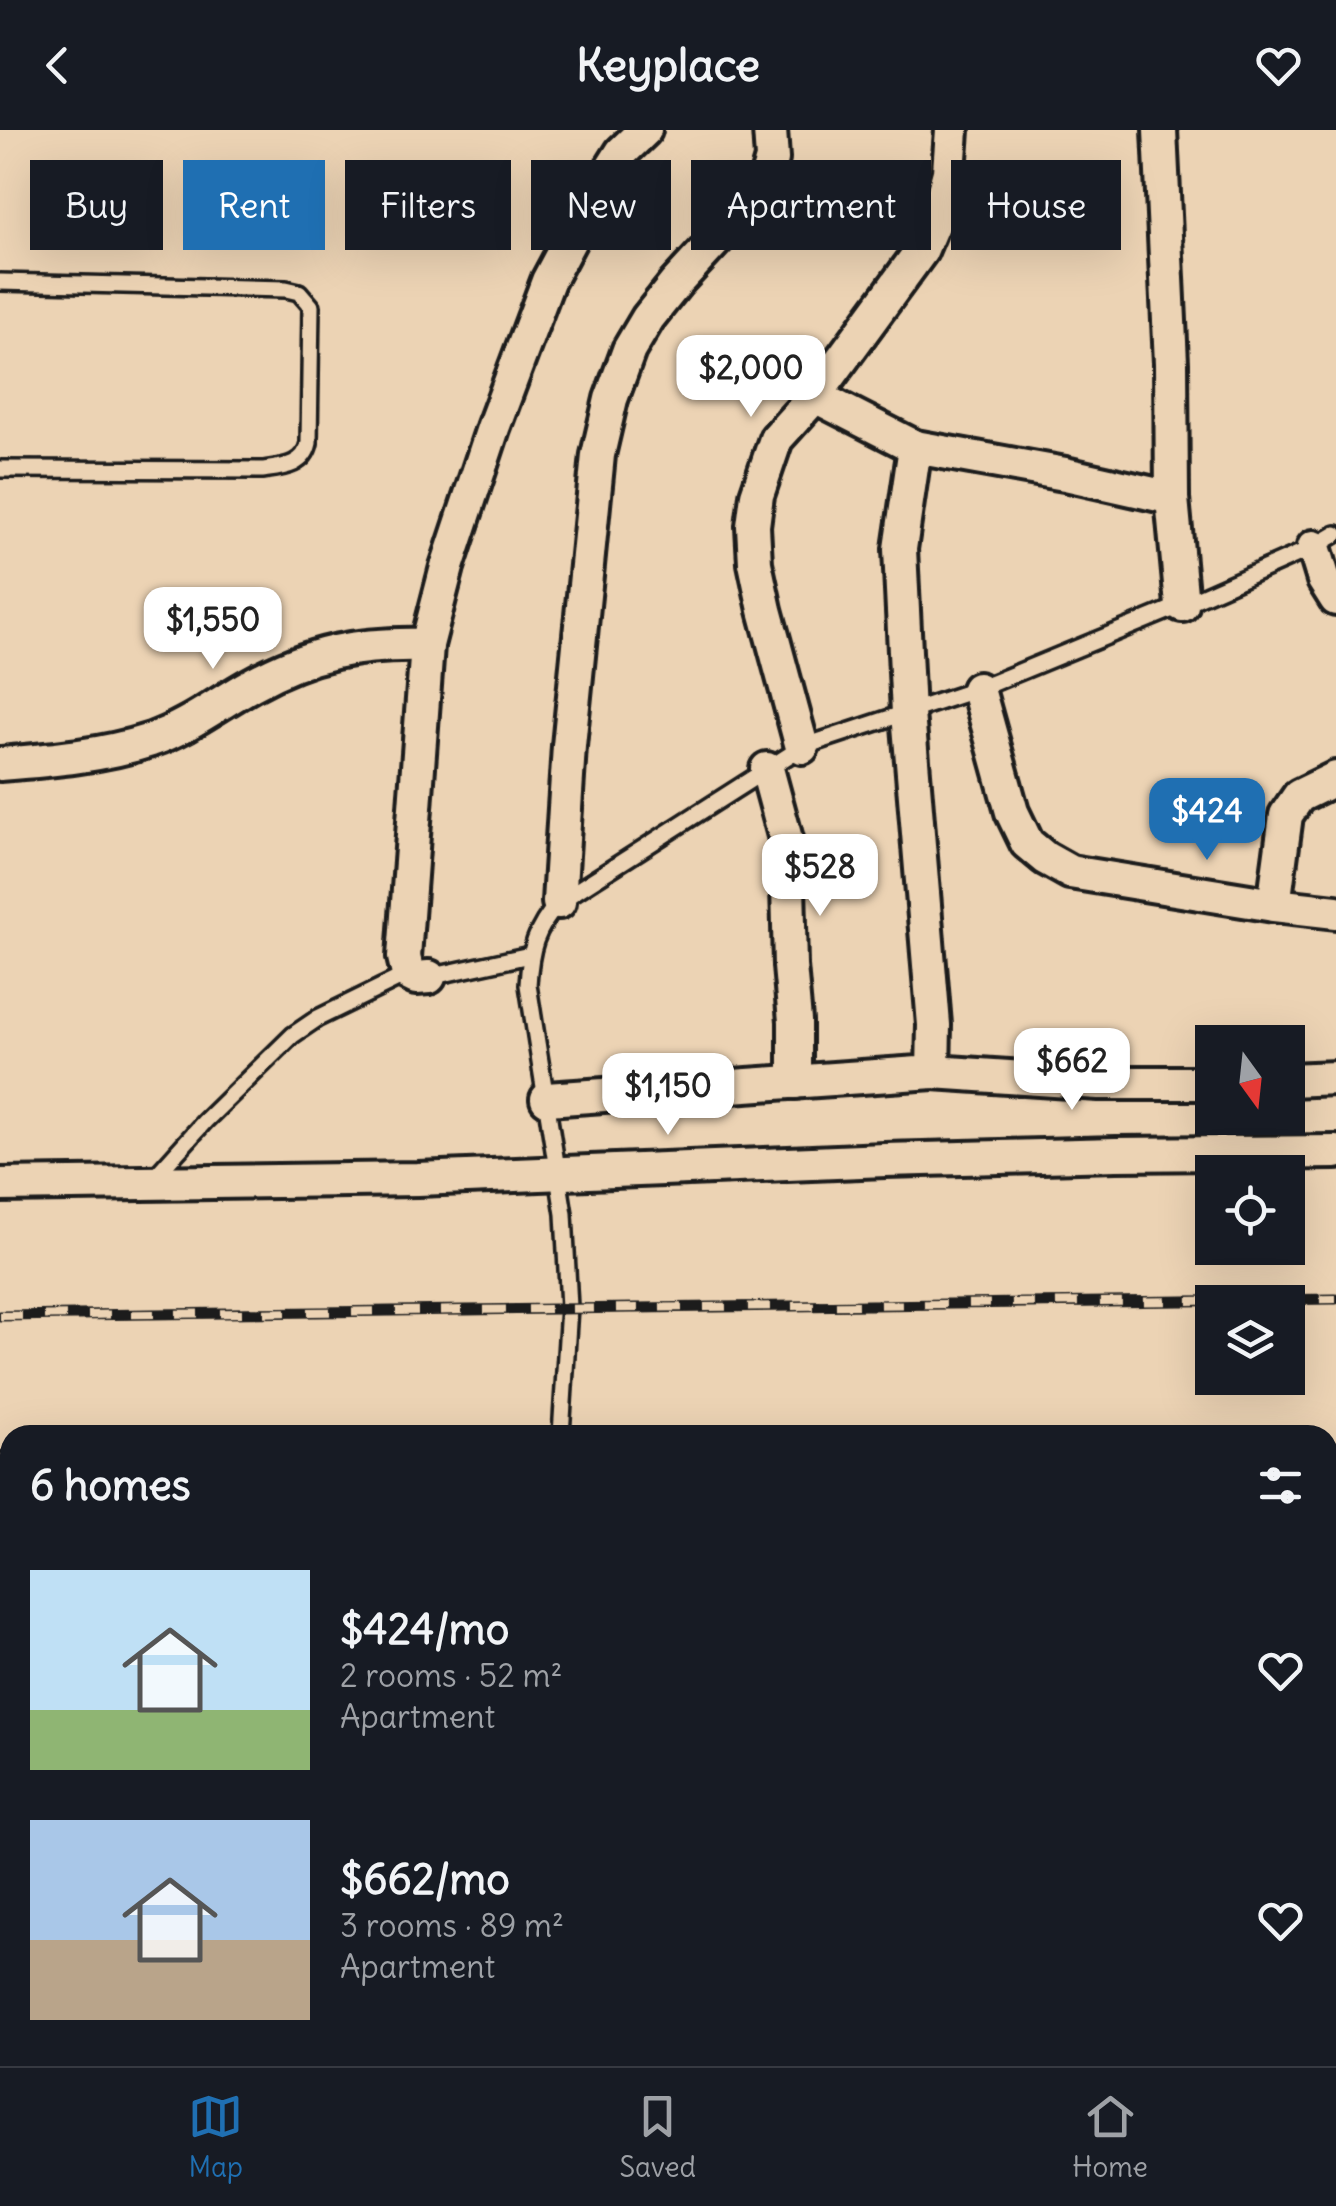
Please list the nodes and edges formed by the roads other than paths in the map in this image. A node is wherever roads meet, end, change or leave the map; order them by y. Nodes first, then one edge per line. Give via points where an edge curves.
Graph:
1 (645, 130) edge
2 (770, 130) edge
3 (952, 130) edge
4 (1160, 130) edge
5 (0, 282) edge
6 (815, 396) junction
7 (915, 447) junction
8 (0, 470) edge
9 (1172, 498) junction
10 (1325, 540) edge
11 (1336, 599) edge
12 (1182, 605) junction
13 (427, 644) junction
14 (978, 689) junction
15 (908, 713) junction
16 (802, 746) junction
17 (0, 764) edge
18 (767, 769) junction
19 (1336, 778) edge
20 (560, 902) junction
21 (1274, 906) junction
22 (1336, 912) edge
23 (530, 955) junction
24 (418, 976) junction
25 (933, 1072) junction
26 (1336, 1078) edge
27 (1305, 1079) edge
28 (795, 1082) junction
29 (1195, 1082) edge
30 (547, 1099) junction
31 (1336, 1152) edge
32 (558, 1173) junction
33 (150, 1183) junction
34 (0, 1185) edge
35 (562, 1425) edge

1 - 13 street via 622,152 548,281 487,446
2 - 20 street via 772,160 763,189 648,318 612,399 598,455
3 - 6 street via 949,172 921,251
4 - 9 street
5 - 8 lane via 286,288 311,306 310,443 300,460 262,470
6 - 7 street
6 - 16 street via 776,438 752,526 765,610
7 - 9 street
7 - 15 street via 900,548
9 - 12 street
10 - 11 street via 1324,580
10 - 12 lane
12 - 14 lane
13 - 17 street via 328,652 284,668 150,740 76,757
13 - 24 street via 404,958
14 - 15 lane
14 - 21 street via 1012,812 1027,843 1045,858 1070,872
15 - 16 lane
15 - 25 street
16 - 18 lane
18 - 20 lane
18 - 28 street via 787,843
19 - 21 street via 1299,796 1286,815
20 - 23 lane
21 - 22 street
23 - 24 lane
23 - 30 lane via 528,985
24 - 33 lane via 330,1012 293,1036
25 - 28 street
25 - 29 street via 1098,1084
26 - 27 street
28 - 30 street
30 - 32 lane
31 - 32 street
32 - 33 street
32 - 35 lane via 569,1308
33 - 34 street

